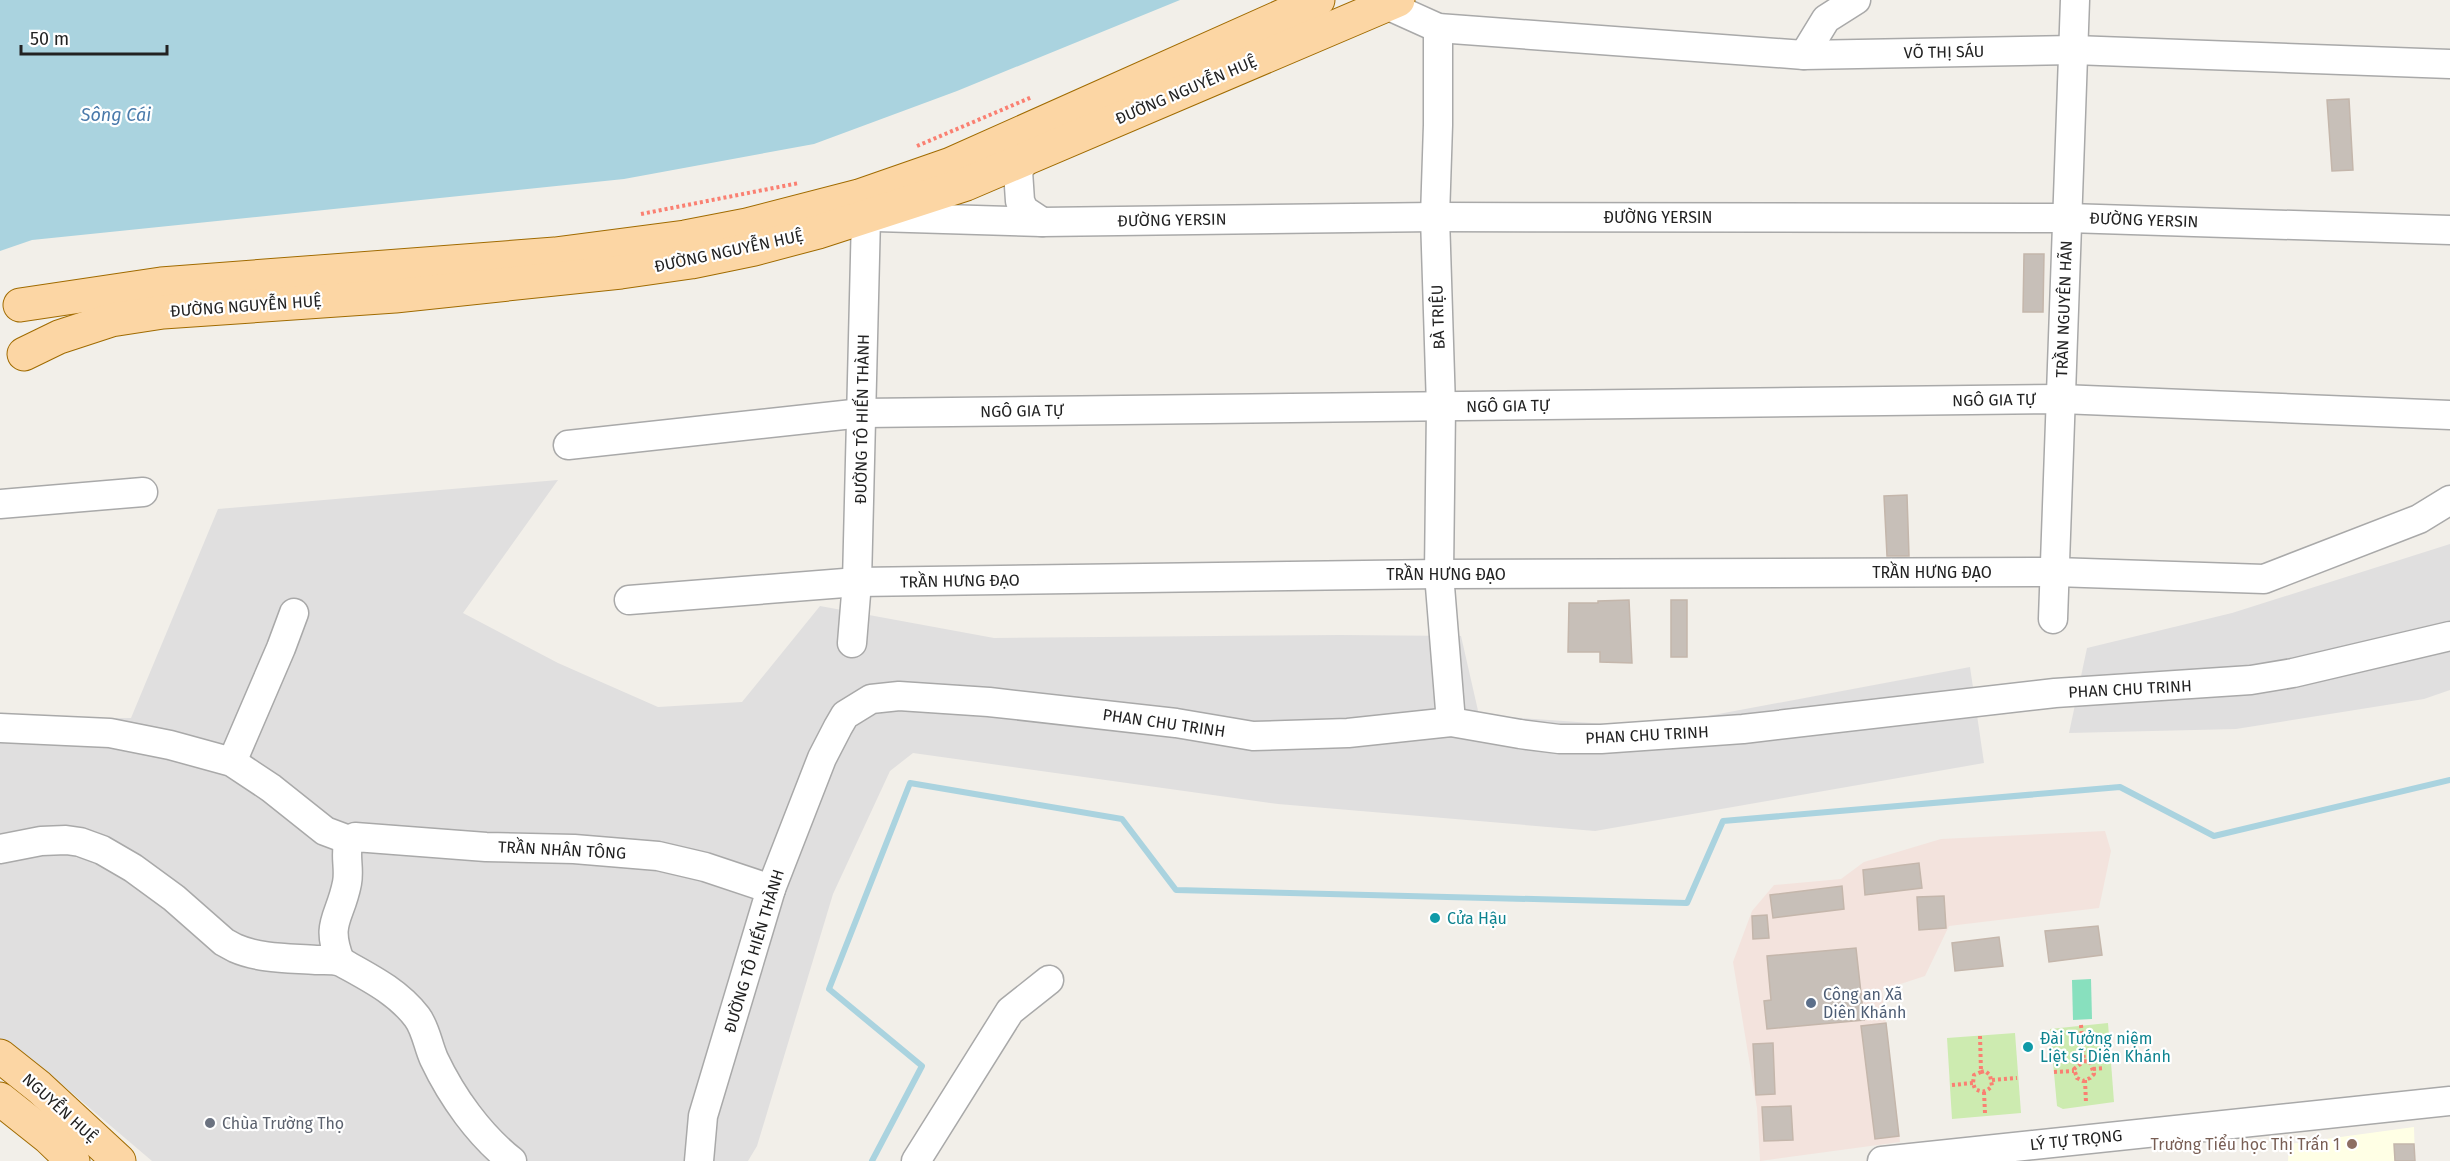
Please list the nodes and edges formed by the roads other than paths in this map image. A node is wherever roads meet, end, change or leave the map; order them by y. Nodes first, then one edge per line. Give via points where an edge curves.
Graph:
1 (1318, 0) edge
2 (1856, 0) edge
3 (2075, 0) edge
4 (1390, 2) edge
5 (1438, 28) junction
6 (2074, 50) junction
7 (1804, 55) junction
8 (2450, 64) edge
9 (1027, 158) junction
10 (863, 206) junction
11 (1435, 217) junction
12 (2068, 218) junction
13 (1042, 222) junction
14 (2450, 230) edge
15 (394, 281) junction
16 (10, 303) edge
17 (9, 362) edge
18 (2061, 399) junction
19 (1441, 407) junction
20 (862, 413) junction
21 (2450, 416) edge
22 (568, 445) dead end
23 (143, 492) dead end
24 (2450, 500) edge
25 (0, 504) edge
26 (2055, 572) junction
27 (1439, 574) junction
28 (857, 582) junction
29 (629, 600) dead end
30 (294, 613) dead end
31 (2053, 619) dead end
32 (2450, 636) edge
33 (852, 643) dead end
34 (845, 715) joint
35 (1451, 722) junction
36 (0, 728) edge
37 (232, 762) junction
38 (349, 840) junction
39 (0, 849) edge
40 (771, 889) junction
41 (340, 962) junction
42 (1049, 980) dead end
43 (0, 1056) edge
44 (0, 1099) edge
45 (2450, 1101) edge
46 (2075, 1150) edge
47 (74, 1161) edge
48 (119, 1161) edge
49 (512, 1161) edge
50 (699, 1161) edge
51 (916, 1161) edge
52 (1882, 1161) edge

1 - 10 main road, ĐƯỜNG NGUYỄN HUỆ
2 - 7 street via 1826,19
3 - 6 street, TRẦN NGUYÊN HÃN
4 - 5 street
4 - 9 main road, ĐƯỜNG NGUYỄN HUỆ
5 - 7 street, VÕ THỊ SÁU
5 - 11 street, BÀ TRIỆU
6 - 7 street, VÕ THỊ SÁU
6 - 8 street, VÕ THỊ SÁU
6 - 12 street, TRẦN NGUYÊN HÃN
9 - 10 main road, ĐƯỜNG NGUYỄN HUỆ via 966,184
9 - 13 street via 1018,171 1020,201 1024,210
10 - 13 street, ĐƯỜNG YERSIN
10 - 15 main road, ĐƯỜNG NGUYỄN HUỆ via 765,246 691,262 621,272
10 - 20 street, ĐƯỜNG TÔ HIẾN THÀNH
11 - 12 street, ĐƯỜNG YERSIN
11 - 13 street, ĐƯỜNG YERSIN
11 - 19 street, BÀ TRIỆU
12 - 14 street, ĐƯỜNG YERSIN
12 - 18 street, TRẦN NGUYÊN HÃN
15 - 16 main road, ĐƯỜNG NGUYỄN HUỆ via 160,284
15 - 17 main road, ĐƯỜNG NGUYỄN HUỆ via 111,320 58,337
16 - 17 main road via 30,311 37,320 37,330 32,343
18 - 19 street, NGÔ GIA TỰ
18 - 21 street, NGÔ GIA TỰ
18 - 26 street, TRẦN NGUYÊN HÃN
19 - 20 street, NGÔ GIA TỰ
19 - 27 street, BÀ TRIỆU
20 - 22 street, NGÔ GIA TỰ
20 - 28 street, ĐƯỜNG TÔ HIẾN THÀNH
23 - 25 street
24 - 26 street, TRẦN HƯNG ĐẠO via 2419,519 2264,579
26 - 27 street, TRẦN HƯNG ĐẠO
26 - 31 street, TRẦN NGUYÊN HÃN
27 - 28 street, TRẦN HƯNG ĐẠO
27 - 35 street, BÀ TRIỆU
28 - 29 street, TRẦN HƯNG ĐẠO
28 - 33 street, ĐƯỜNG TÔ HIẾN THÀNH
30 - 37 street
32 - 35 street, PHAN CHU TRINH via 2251,680 2000,699 1743,729 1559,739
34 - 35 street, PHAN CHU TRINH via 871,699 898,696 1111,714 1253,736 1348,733
34 - 40 street, ĐƯỜNG TÔ HIẾN THÀNH via 822,758
36 - 37 street, TRẦN NHÂN TÔNG via 110,733
37 - 38 street, TRẦN NHÂN TÔNG via 325,831
38 - 40 street, TRẦN NHÂN TÔNG via 383,838 658,856
38 - 41 street via 348,882 333,928
39 - 41 street via 41,841 80,842 133,868 235,948 263,956
40 - 50 street, ĐƯỜNG TÔ HIẾN THÀNH via 703,1116
41 - 49 street via 385,987 410,1008 452,1091 499,1151
42 - 51 street via 1010,1011
43 - 48 main road, NGUYỄN HUỆ
44 - 47 main road, NGUYỄN HUỆ
45 - 46 street, LÝ TỰ TRỌNG
46 - 52 street, LÝ TỰ TRỌNG

